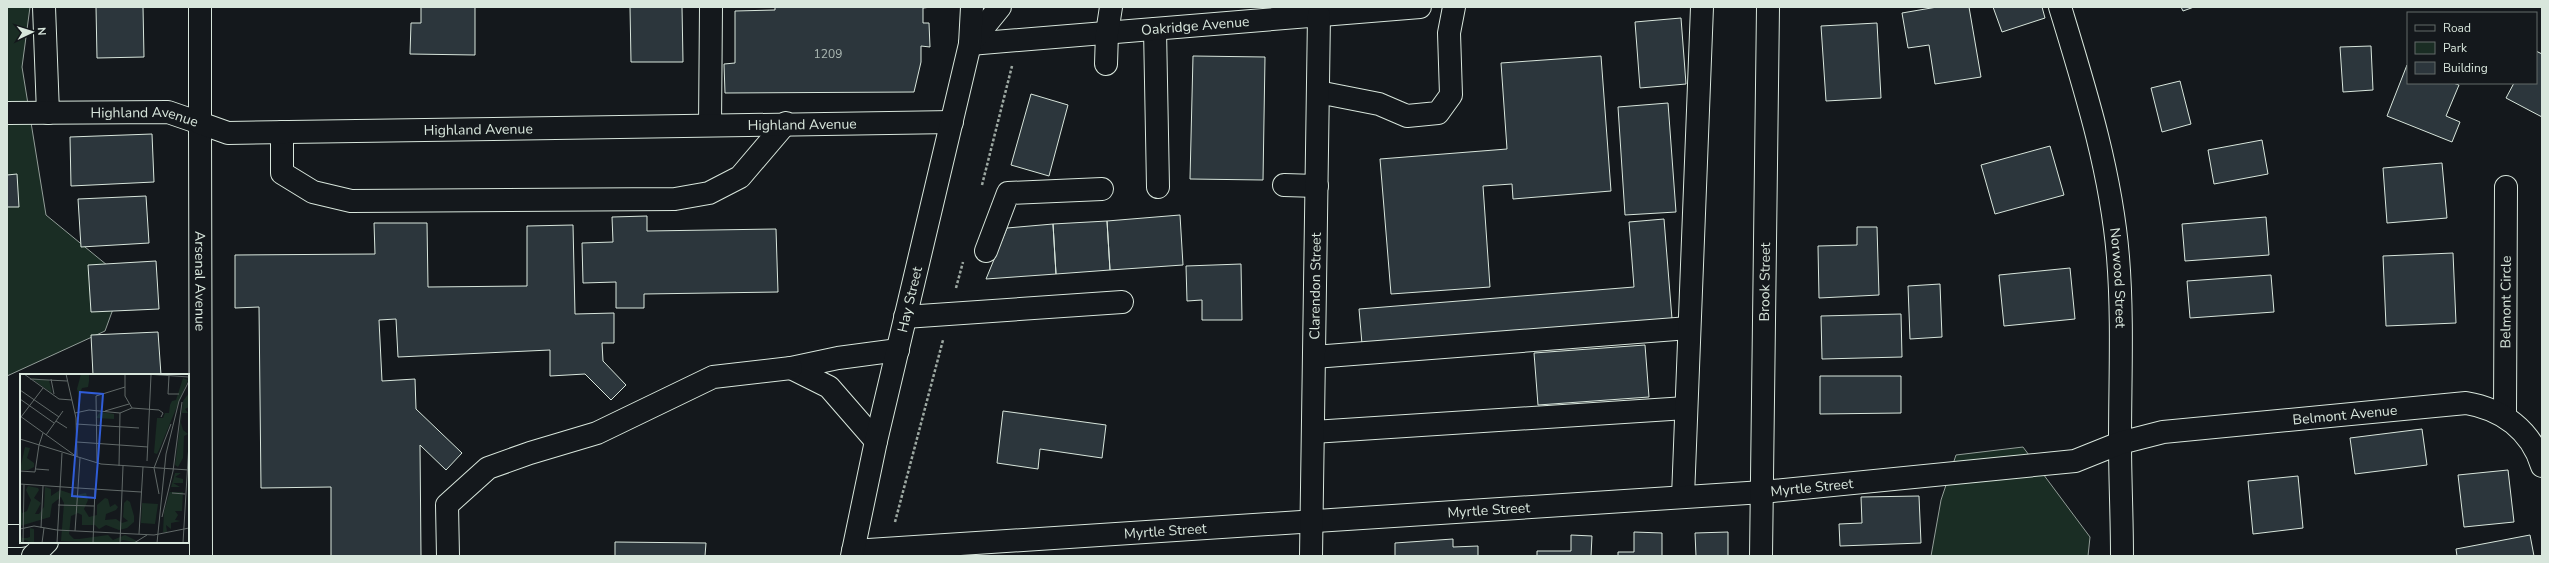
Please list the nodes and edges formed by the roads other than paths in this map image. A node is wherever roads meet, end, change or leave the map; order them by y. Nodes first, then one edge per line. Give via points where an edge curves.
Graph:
1 (44, 7) edge
2 (200, 7) edge
3 (710, 7) edge
4 (972, 7) edge
5 (1000, 7) edge
6 (1112, 7) edge
7 (1420, 7) edge
8 (1454, 7) edge
9 (1702, 7) edge
10 (1768, 7) edge
11 (2060, 7) edge
12 (1263, 13) edge
13 (1319, 15) junction
14 (1188, 16) edge
15 (1155, 29) junction
16 (1107, 33) junction
17 (970, 44) junction
18 (1106, 64) dead end
19 (1318, 92) junction
20 (7, 113) edge
21 (48, 113) junction
22 (952, 122) junction
23 (200, 123) junction
24 (786, 123) junction
25 (710, 125) junction
26 (282, 132) junction
27 (1284, 185) dead end
28 (1317, 186) junction
29 (1158, 187) dead end
30 (2506, 187) dead end
31 (1102, 189) dead end
32 (986, 251) dead end
33 (1122, 302) dead end
34 (905, 317) junction
35 (1690, 328) junction
36 (898, 350) junction
37 (1314, 357) junction
38 (791, 368) junction
39 (1686, 408) junction
40 (2505, 416) junction
41 (1313, 432) junction
42 (876, 441) junction
43 (2120, 443) junction
44 (2542, 466) edge
45 (1763, 492) junction
46 (1683, 497) junction
47 (1312, 522) junction
48 (194, 532) edge
49 (7, 536) edge
50 (20, 536) edge
51 (46, 543) edge
52 (1051, 547) edge
53 (852, 553) edge
54 (33, 556) edge
55 (201, 556) edge
56 (448, 556) edge
57 (1311, 556) edge
58 (1761, 556) edge
59 (2122, 556) edge

1 - 21 street
2 - 23 street, Arsenal Avenue
3 - 25 street
4 - 17 street, Hay Street
5 - 17 street
6 - 16 street
7 - 13 street, Oakridge Avenue
8 - 19 street via 1449,33 1451,95 1438,113 1407,116 1379,104
9 - 35 street
10 - 45 street, Brook Street
11 - 43 street, Norwood Street via 2091,108 2109,189 2118,256 2121,317
12 - 13 street, Oakridge Avenue
12 - 14 street, Oakridge Avenue
13 - 19 street, Clarendon Street
14 - 15 street, Oakridge Avenue
15 - 16 street, Oakridge Avenue
15 - 29 street
16 - 17 street, Oakridge Avenue
16 - 18 street
17 - 22 street, Hay Street
19 - 28 street, Clarendon Street
20 - 21 street, Highland Avenue
21 - 23 street, Highland Avenue via 168,112
22 - 24 street, Highland Avenue
22 - 34 street, Hay Street
23 - 26 street, Highland Avenue via 228,133
23 - 48 street, Arsenal Avenue
24 - 25 street, Highland Avenue
24 - 26 street via 740,177 709,193 675,199 351,201 313,192 282,173
25 - 26 street, Highland Avenue
27 - 28 street
28 - 37 street, Clarendon Street
30 - 40 street, Belmont Circle
31 - 32 street via 1008,194
33 - 34 street
34 - 36 street, Hay Street
35 - 37 street
35 - 39 street
36 - 38 street via 838,358
36 - 42 street, Hay Street
37 - 41 street, Clarendon Street
38 - 42 street via 829,387
38 - 56 street via 713,377 597,433 488,468 447,505
39 - 41 street
39 - 46 street
40 - 43 street, Belmont Avenue via 2484,406 2466,403 2163,432
40 - 44 street, Belmont Avenue via 2529,439
41 - 47 street, Clarendon Street
42 - 53 street, Hay Street
43 - 45 street, Myrtle Street via 2075,461
43 - 59 street, Norwood Street
45 - 46 street, Myrtle Street
45 - 58 street, Brook Street
46 - 47 street, Myrtle Street
47 - 52 street, Myrtle Street
47 - 57 street, Clarendon Street
48 - 55 street, Arsenal Avenue
49 - 50 street
51 - 54 street
52 - 53 street, Myrtle Street

